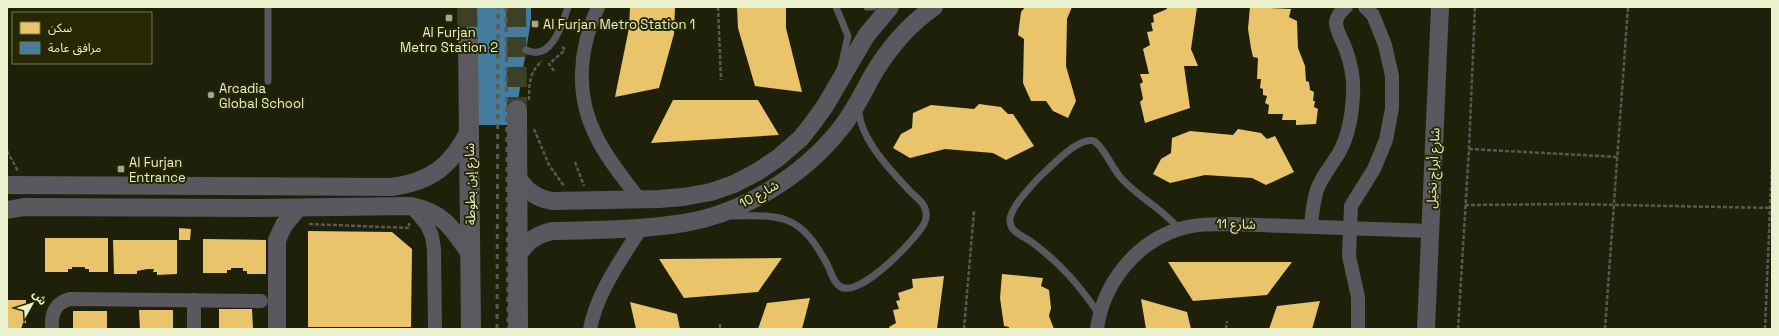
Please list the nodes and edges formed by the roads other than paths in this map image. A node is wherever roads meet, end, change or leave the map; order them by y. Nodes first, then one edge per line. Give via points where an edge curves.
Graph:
1 (268, 7) edge
2 (568, 7) edge
3 (598, 7) edge
4 (836, 7) edge
5 (867, 7) edge
6 (873, 7) edge
7 (890, 7) edge
8 (934, 7) edge
9 (1346, 7) edge
10 (1365, 7) edge
11 (1440, 7) edge
12 (468, 40) tunnel mouth
13 (526, 50) dead end
14 (841, 77) junction
15 (268, 81) dead end
16 (859, 101) junction
17 (523, 106) tunnel mouth
18 (469, 131) junction
19 (517, 176) junction
20 (14, 185) edge
21 (711, 192) junction
22 (631, 199) junction
23 (411, 206) junction
24 (7, 210) edge
25 (300, 216) junction
26 (710, 216) junction
27 (1311, 226) junction
28 (641, 228) junction
29 (1350, 228) junction
30 (1179, 229) junction
31 (1430, 231) junction
32 (470, 254) junction
33 (517, 258) junction
34 (194, 300) junction
35 (261, 301) dead end
36 (1099, 314) junction
37 (52, 329) edge
38 (194, 329) edge
39 (277, 329) edge
40 (435, 329) edge
41 (471, 329) edge
42 (518, 329) edge
43 (590, 329) edge
44 (1097, 329) edge
45 (1358, 329) edge
46 (1426, 329) edge

1 - 15 lane
2 - 13 lane via 552,44 544,51 532,53
3 - 22 street via 582,59 582,91 596,137 624,178
4 - 14 lane via 848,36
5 - 6 lane
7 - 14 street, شارع 10 via 866,36
8 - 16 street, شارع 10 via 902,34 886,55
9 - 27 street via 1339,13 1336,21 1351,71 1351,116 1336,158 1317,191
10 - 29 street via 1373,15 1385,45 1392,76 1392,108 1386,140 1374,170 1351,206
11 - 31 street, شارع أبراج نخيل
12 - 18 main road, شارع إبن بطوطة
14 - 21 street, شارع 10 via 825,106 801,138 757,172
16 - 26 street, شارع 10 via 841,128 820,151 795,172 740,205
16 - 26 lane via 862,127 868,139 889,168 926,208 925,223 889,264 852,288 842,287 835,282 812,240 794,223 784,218 767,216
17 - 19 main road
18 - 20 street via 451,160 438,171 423,180 391,187
18 - 32 main road, شارع إبن بطوطة
19 - 22 street, شارع 10 via 527,190 552,201
19 - 33 main road
21 - 22 street, شارع 10 via 677,198
21 - 26 street via 707,204
23 - 25 street
23 - 32 street via 434,212 445,220
23 - 40 street via 427,225 432,236
24 - 25 street via 52,207
25 - 39 street via 284,225 277,240
26 - 28 street, شارع 10 via 686,223
27 - 29 street, شارع 11
27 - 30 street, شارع 11 via 1204,224
28 - 33 street, شارع 10 via 542,233 527,243
28 - 43 street via 602,291
29 - 31 street, شارع 11
29 - 45 street via 1349,256 1358,297
30 - 36 street, شارع 11 via 1153,241 1126,264 1111,285
30 - 36 lane via 1169,217 1129,187 1094,141 1087,140 1075,146 1028,189 1011,216 1011,226 1064,269 1079,285
31 - 46 street, شارع أبراج نخيل
32 - 41 main road, شارع إبن بطوطة
33 - 42 main road
34 - 35 street
34 - 37 street via 70,299 56,306 52,314
34 - 38 street
36 - 44 street, شارع 11

